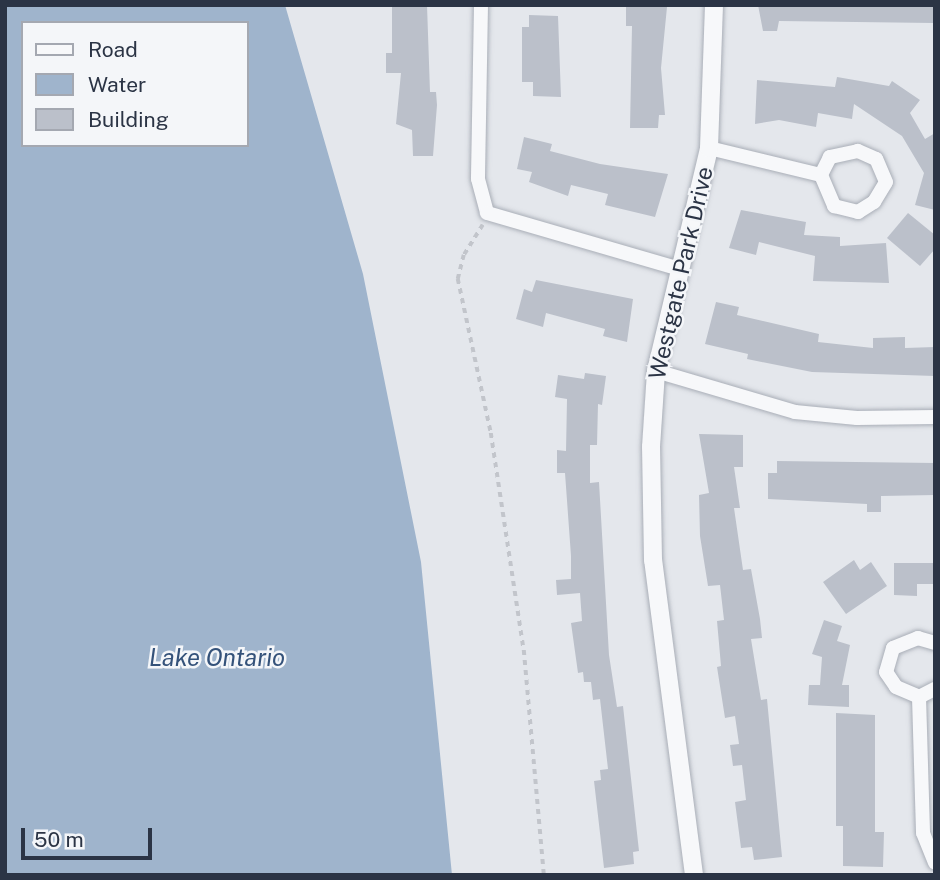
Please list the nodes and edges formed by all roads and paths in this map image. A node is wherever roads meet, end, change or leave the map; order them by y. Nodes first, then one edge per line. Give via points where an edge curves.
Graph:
1 (481, 5) edge
2 (713, 5) edge
3 (709, 148) junction
4 (821, 174) junction
5 (487, 213) junction
6 (680, 269) junction
7 (656, 370) junction
8 (935, 417) edge
9 (935, 643) edge
10 (935, 689) edge
11 (919, 696) junction
12 (935, 863) edge
13 (544, 875) edge
14 (694, 875) edge

1 - 5 street via 478,179
2 - 3 street, Westgate Park Drive
3 - 4 street
3 - 6 street, Westgate Park Drive
4 - 4 street via 830,157 858,151 876,159 886,182 874,202 858,212 834,206
5 - 6 street
5 - 13 path via 458,279 491,433 522,636
6 - 7 street, Westgate Park Drive
7 - 8 street via 795,412 857,418
7 - 14 street, Westgate Park Drive via 653,560
9 - 11 street via 918,638 893,648 886,671 896,687
10 - 11 street
11 - 12 street via 923,833

